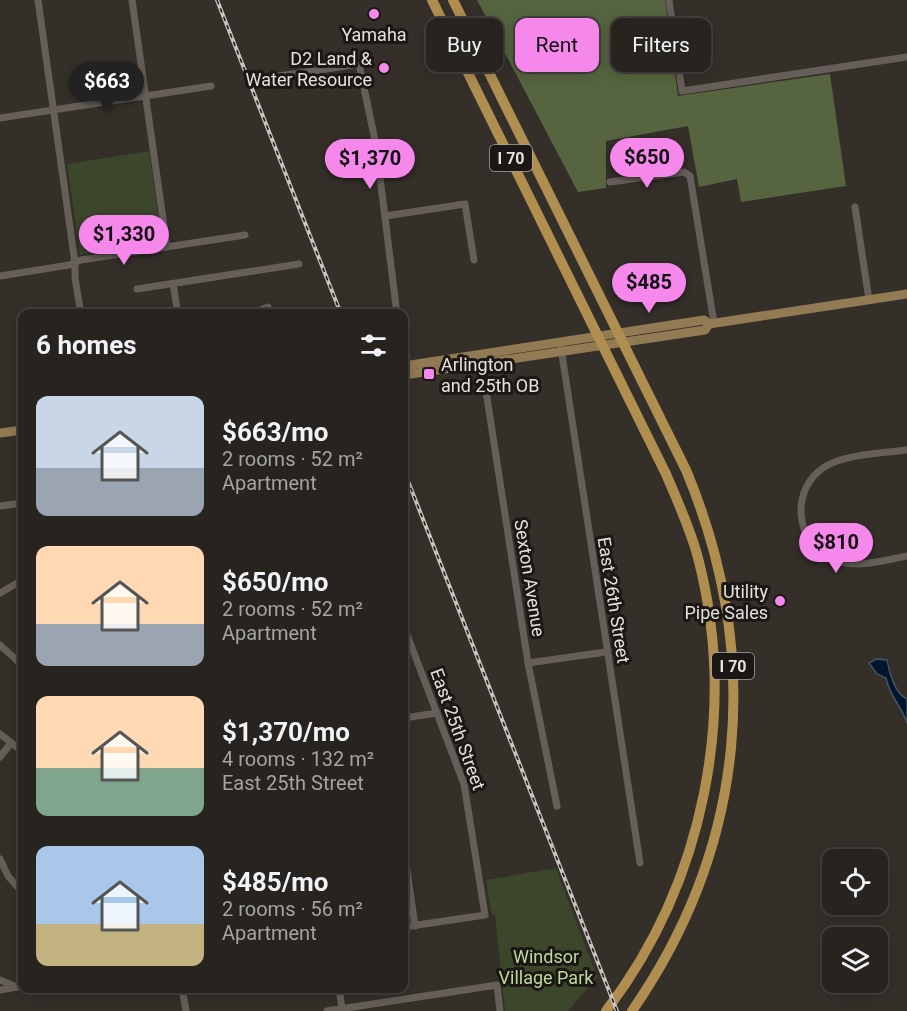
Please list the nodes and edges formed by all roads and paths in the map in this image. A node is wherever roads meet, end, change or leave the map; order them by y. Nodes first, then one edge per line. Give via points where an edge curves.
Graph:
1 (38, 0) edge
2 (132, 0) edge
3 (432, 0) edge
4 (453, 0) edge
5 (669, 0) edge
6 (907, 57) edge
7 (259, 79) dead end
8 (211, 86) dead end
9 (146, 94) junction
10 (53, 109) junction
11 (0, 118) edge
12 (610, 182) dead end
13 (855, 207) dead end
14 (385, 216) junction
15 (245, 235) dead end
16 (167, 247) junction
17 (474, 261) dead end
18 (75, 263) junction
19 (299, 264) dead end
20 (0, 276) edge
21 (173, 284) junction
22 (137, 290) dead end
23 (907, 294) edge
24 (869, 300) junction
25 (268, 307) dead end
26 (80, 309) edge
27 (177, 309) edge
28 (263, 309) edge
29 (397, 309) edge
30 (712, 324) junction
31 (560, 347) junction
32 (481, 359) junction
33 (408, 368) edge
34 (18, 431) edge
35 (0, 433) edge
36 (907, 450) edge
37 (18, 504) edge
38 (0, 506) edge
39 (907, 556) edge
40 (18, 582) edge
41 (0, 593) edge
42 (408, 637) edge
43 (0, 645) edge
44 (606, 652) junction
45 (18, 661) edge
46 (528, 663) junction
47 (437, 713) junction
48 (408, 717) edge
49 (0, 734) edge
50 (11, 743) junction
51 (18, 748) edge
52 (0, 757) edge
53 (557, 806) dead end
54 (0, 859) edge
55 (640, 863) dead end
56 (408, 877) edge
57 (18, 887) edge
58 (415, 926) junction
59 (408, 927) edge
60 (0, 980) edge
61 (18, 986) edge
62 (18, 987) edge
63 (0, 990) edge
64 (183, 993) edge
65 (340, 993) edge
66 (342, 1009) junction
67 (186, 1011) edge
68 (327, 1011) edge
69 (500, 1011) edge
70 (606, 1011) edge
71 (632, 1011) edge

1 - 10 street
2 - 9 street
3 - 70 highway, I 70 via 666,474 696,553 710,627 713,735 694,835 667,910 636,968
4 - 71 highway, I 70 via 686,470 708,528 725,592 733,669 731,750 718,823 690,907 673,944
5 - 6 street via 682,91
7 - 14 street via 359,64 376,145
8 - 9 street
9 - 10 street
9 - 16 street
10 - 11 street
10 - 18 street
12 - 30 street via 684,172 690,176
13 - 24 street
14 - 17 street via 465,204
14 - 29 street
15 - 16 street
16 - 18 street
18 - 20 street
18 - 26 street
19 - 21 street
21 - 22 street
21 - 27 street
23 - 24 main road
24 - 30 main road
25 - 28 street
30 - 31 main road via 705,330
31 - 32 main road
31 - 44 street, East 26th Street
32 - 33 main road
32 - 46 street, Sexton Avenue
34 - 35 main road
36 - 39 street via 841,460 822,469 804,491 801,505 806,535 814,547 835,561 856,564
37 - 38 street
40 - 41 street
42 - 47 street, East 25th Street
43 - 45 street
44 - 46 street
44 - 55 street, East 26th Street
46 - 53 street, Sexton Avenue
47 - 48 street
47 - 58 street, East 25th Street via 467,796 485,915
49 - 50 street
50 - 51 street
50 - 52 street
54 - 57 street
56 - 58 street
58 - 59 street
60 - 61 street
62 - 63 street
64 - 67 street
65 - 66 street
66 - 68 street
66 - 69 street via 496,985

